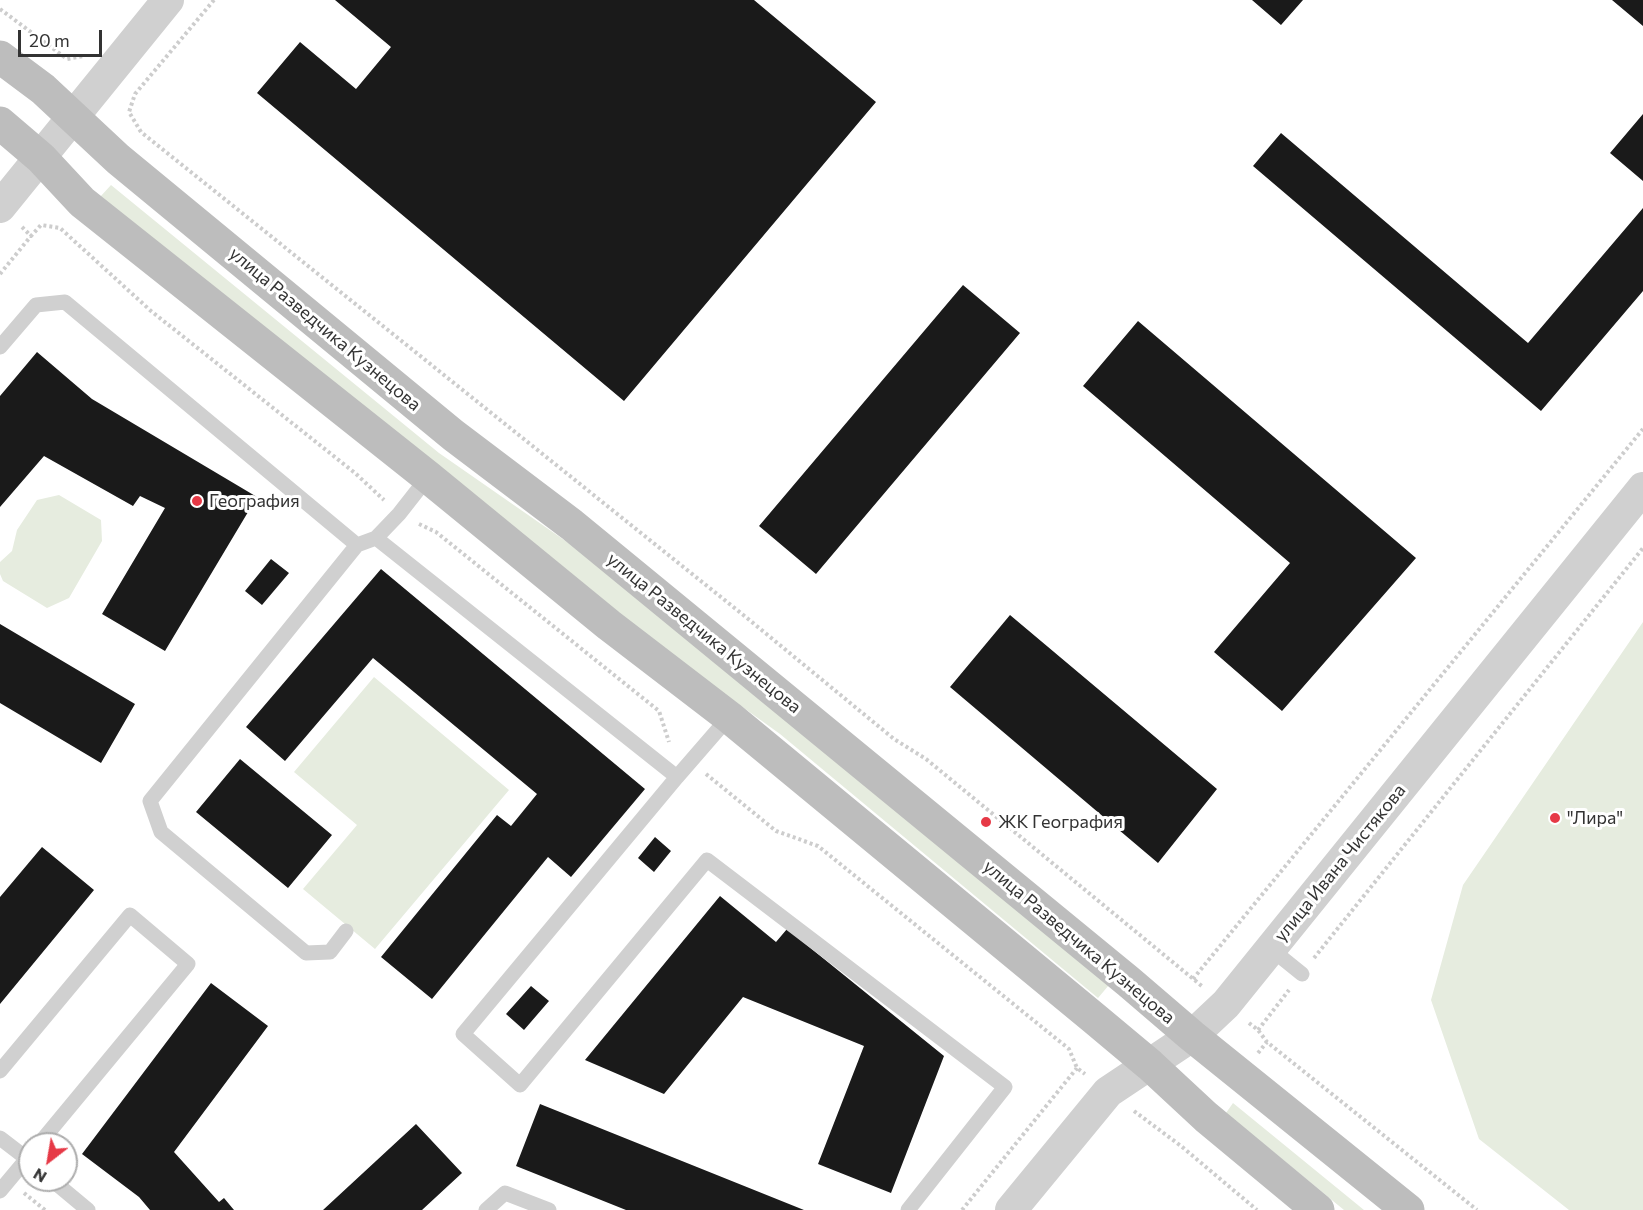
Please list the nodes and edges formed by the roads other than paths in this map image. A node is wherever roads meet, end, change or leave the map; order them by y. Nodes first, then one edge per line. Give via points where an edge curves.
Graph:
1 (168, 0) edge
2 (0, 57) edge
3 (74, 116) junction
4 (0, 123) edge
5 (41, 158) junction
6 (8, 214) edge
7 (0, 347) edge
8 (428, 477) junction
9 (1643, 488) edge
10 (376, 538) junction
11 (357, 545) junction
12 (729, 717) junction
13 (677, 777) junction
14 (346, 931) dead end
15 (1271, 949) junction
16 (1302, 974) road end
17 (1192, 1036) junction
18 (1150, 1065) junction
19 (0, 1071) edge
20 (49, 1132) edge
21 (0, 1138) edge
22 (18, 1150) edge
23 (18, 1171) edge
24 (0, 1191) edge
25 (66, 1192) edge
26 (88, 1210) edge
27 (486, 1210) edge
28 (549, 1210) edge
29 (908, 1210) edge
30 (1011, 1210) edge
31 (1318, 1210) edge
32 (1408, 1210) edge

1 - 3 street
2 - 3 main road, улица Разведчика Кузнецова
3 - 5 street
3 - 17 main road, улица Разведчика Кузнецова via 118,159 444,428 572,525
4 - 5 main road
5 - 6 street
5 - 8 main road via 81,202
7 - 11 lane via 36,305 65,302
8 - 10 lane
8 - 12 main road
9 - 15 street, улица Ивана Чистякова
10 - 11 lane
10 - 13 lane
11 - 14 lane via 150,801 161,832 306,954 330,952
12 - 13 lane
12 - 18 main road
13 - 29 lane via 463,1034 520,1084 706,860 1005,1087
15 - 16 lane
15 - 17 street, улица Ивана Чистякова via 1226,1004
17 - 18 street, улица Ивана Чистякова
17 - 32 main road, улица Разведчика Кузнецова
18 - 30 street, улица Ивана Чистякова via 1108,1092
18 - 31 main road
19 - 20 lane via 130,915 188,964
21 - 22 lane
23 - 24 lane
25 - 26 lane
27 - 28 lane via 505,1193

